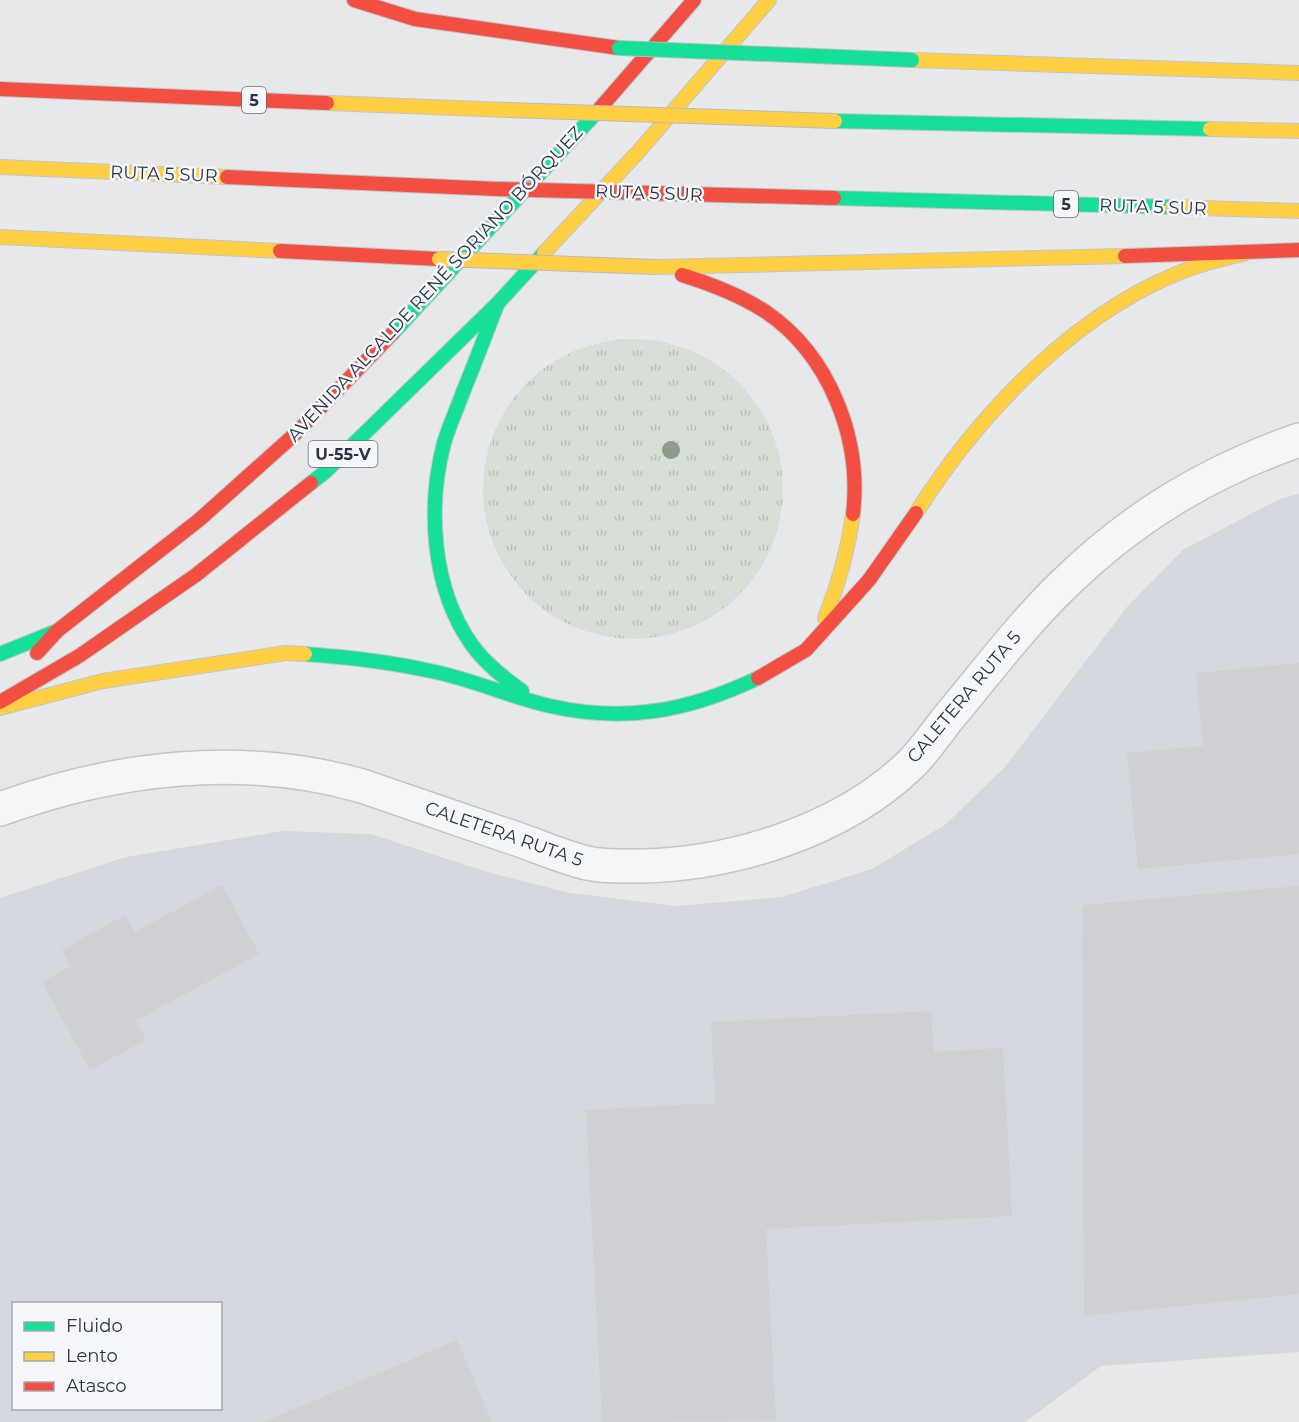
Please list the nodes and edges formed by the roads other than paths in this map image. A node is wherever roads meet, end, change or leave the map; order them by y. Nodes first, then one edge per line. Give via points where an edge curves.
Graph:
1 (354, 0) edge
2 (694, 0) edge
3 (769, 0) edge
4 (1299, 73) edge
5 (0, 89) edge
6 (1299, 131) edge
7 (0, 167) edge
8 (1299, 211) edge
9 (0, 237) edge
10 (1299, 250) edge
11 (1246, 253) junction
12 (656, 267) junction
13 (498, 303) junction
14 (1299, 440) edge
15 (57, 631) junction
16 (806, 650) junction
17 (0, 654) edge
18 (28, 663) dead end
19 (14, 678) dead end
20 (0, 694) edge
21 (0, 702) edge
22 (550, 706) junction
23 (0, 708) edge
24 (0, 809) edge

1 - 4 main road, bridge via 415,19 619,48
2 - 15 main road, AVENIDA ALCALDE RENÉ SORIANO BÓRQUEZ / U-55-V via 565,148 294,435 199,520
3 - 13 main road, U-55-V via 639,151
5 - 6 main road, 5, bridge via 835,121
7 - 8 main road, RUTA 5 SUR / 5, bridge via 498,189
9 - 12 main road, bridge
10 - 11 main road
11 - 12 main road
11 - 16 main road via 1197,266 1151,286 1106,311 1056,350 971,437 869,580
12 - 16 main road via 711,283 774,318 819,366 833,391 848,435 856,504 850,546 833,602
13 - 21 main road, U-55-V via 325,472 196,575 79,656
13 - 22 main road via 443,446 434,512 435,546 443,582 471,643 515,687
14 - 24 street, CALETERA RUTA 5 via 1208,477 1154,510 1103,549 1031,618 911,764 836,816 751,851 670,865 588,863 362,786 326,776 254,767 170,769 119,776
15 - 17 main road
15 - 18 main road, AVENIDA ALCALDE RENÉ SORIANO BÓRQUEZ / U-55-V
16 - 22 main road via 737,688 658,711 616,715
19 - 20 main road
22 - 23 main road via 433,671 350,657 286,653 103,681

